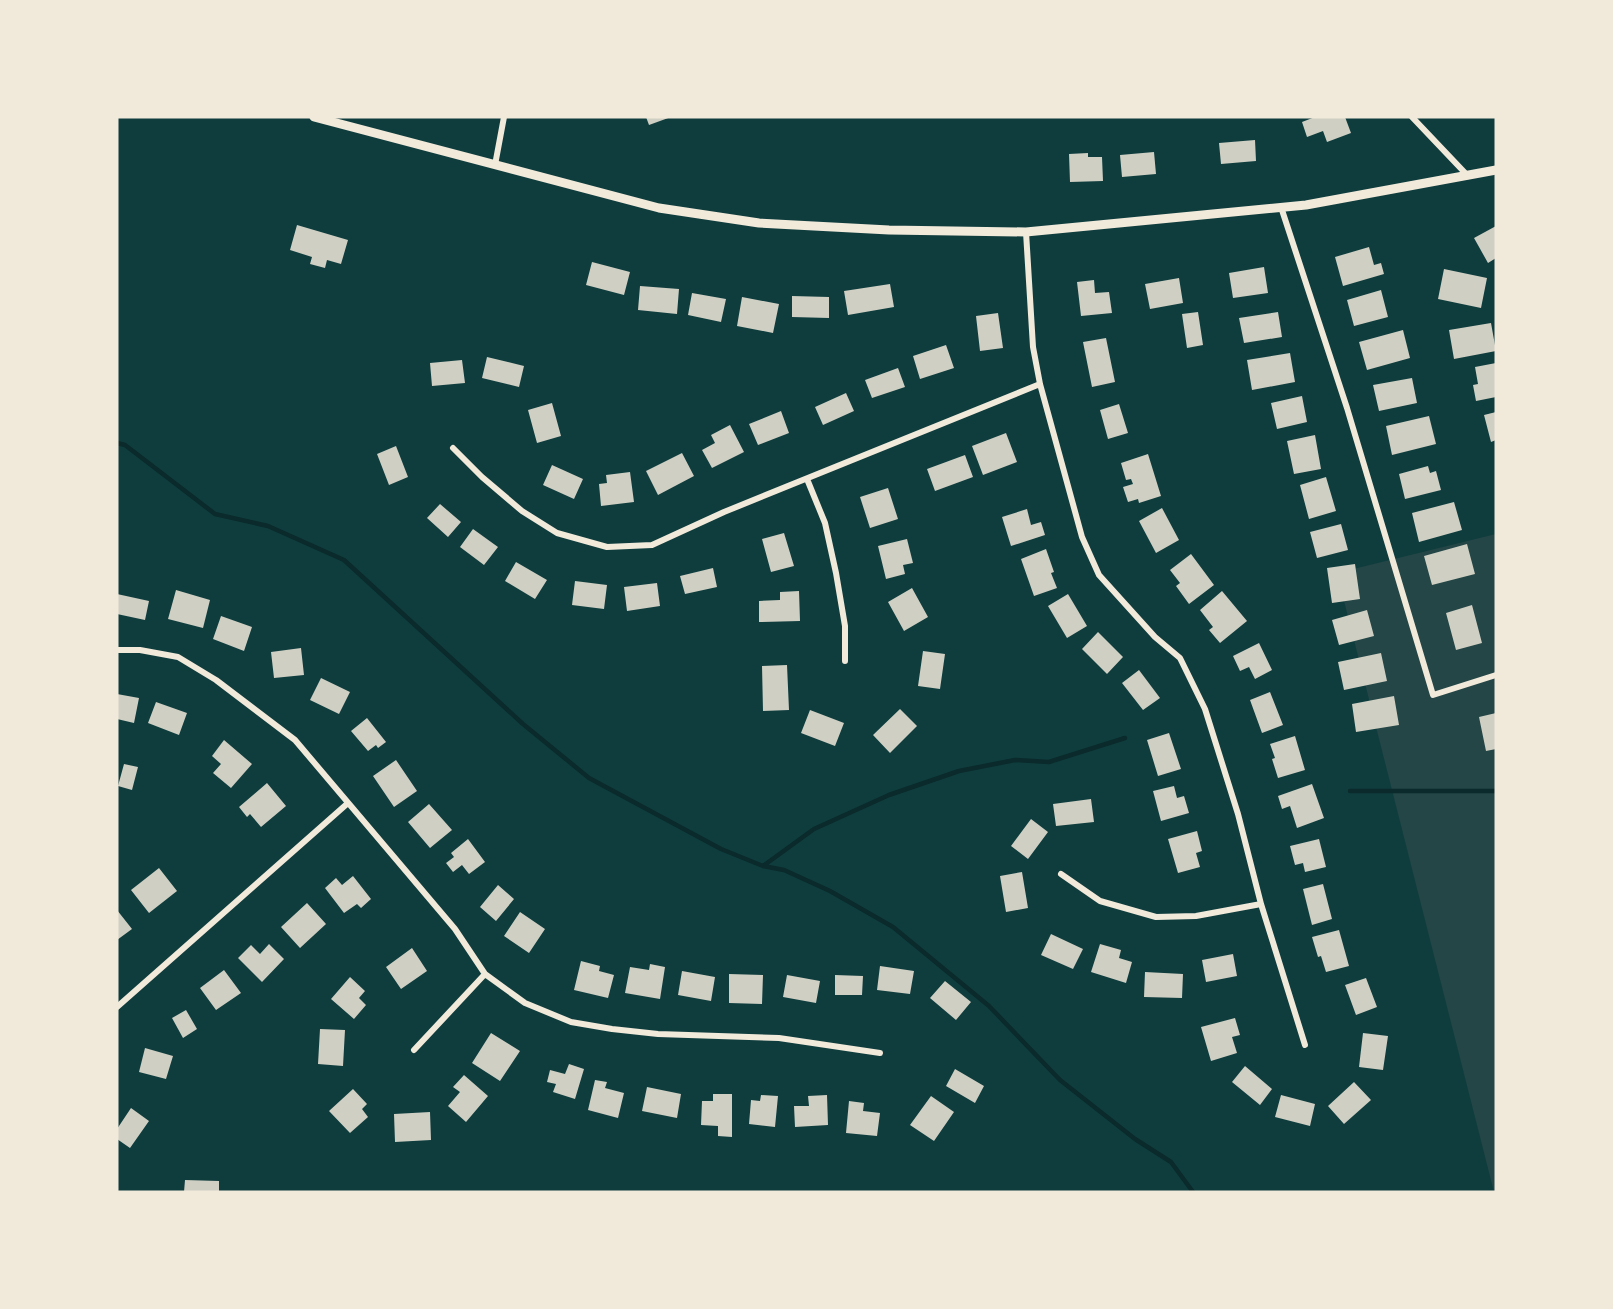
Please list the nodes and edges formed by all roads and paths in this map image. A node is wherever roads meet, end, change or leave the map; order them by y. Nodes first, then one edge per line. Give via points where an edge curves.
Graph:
1 (314, 117) edge
2 (504, 117) edge
3 (1413, 117) edge
4 (495, 165) junction
5 (1496, 170) edge
6 (1468, 177) junction
7 (1281, 207) junction
8 (1026, 232) junction
9 (1040, 384) junction
10 (453, 448) dead end
11 (807, 479) junction
12 (117, 650) edge
13 (845, 661) dead end
14 (1496, 675) edge
15 (348, 803) junction
16 (1061, 874) dead end
17 (1261, 904) junction
18 (485, 974) junction
19 (117, 1007) edge
20 (1305, 1045) dead end
21 (414, 1050) dead end
22 (880, 1053) dead end

1 - 4 street
2 - 4 street
3 - 6 street
4 - 8 street via 660,208 759,223
5 - 6 street
6 - 7 street
7 - 8 street
7 - 14 street via 1347,408 1433,695
8 - 9 street via 1033,347
9 - 11 street
9 - 17 street via 1082,537 1099,575 1155,637 1180,658 1205,709
10 - 11 street via 522,511 557,534 608,547 652,545
11 - 13 street via 825,523 836,573 845,626
12 - 15 street via 178,657 216,680 295,740
15 - 18 street via 454,929
15 - 19 street
16 - 17 street via 1100,901 1156,917 1196,916
17 - 20 street
18 - 21 street
18 - 22 street via 525,1003 571,1022 658,1034 778,1038

